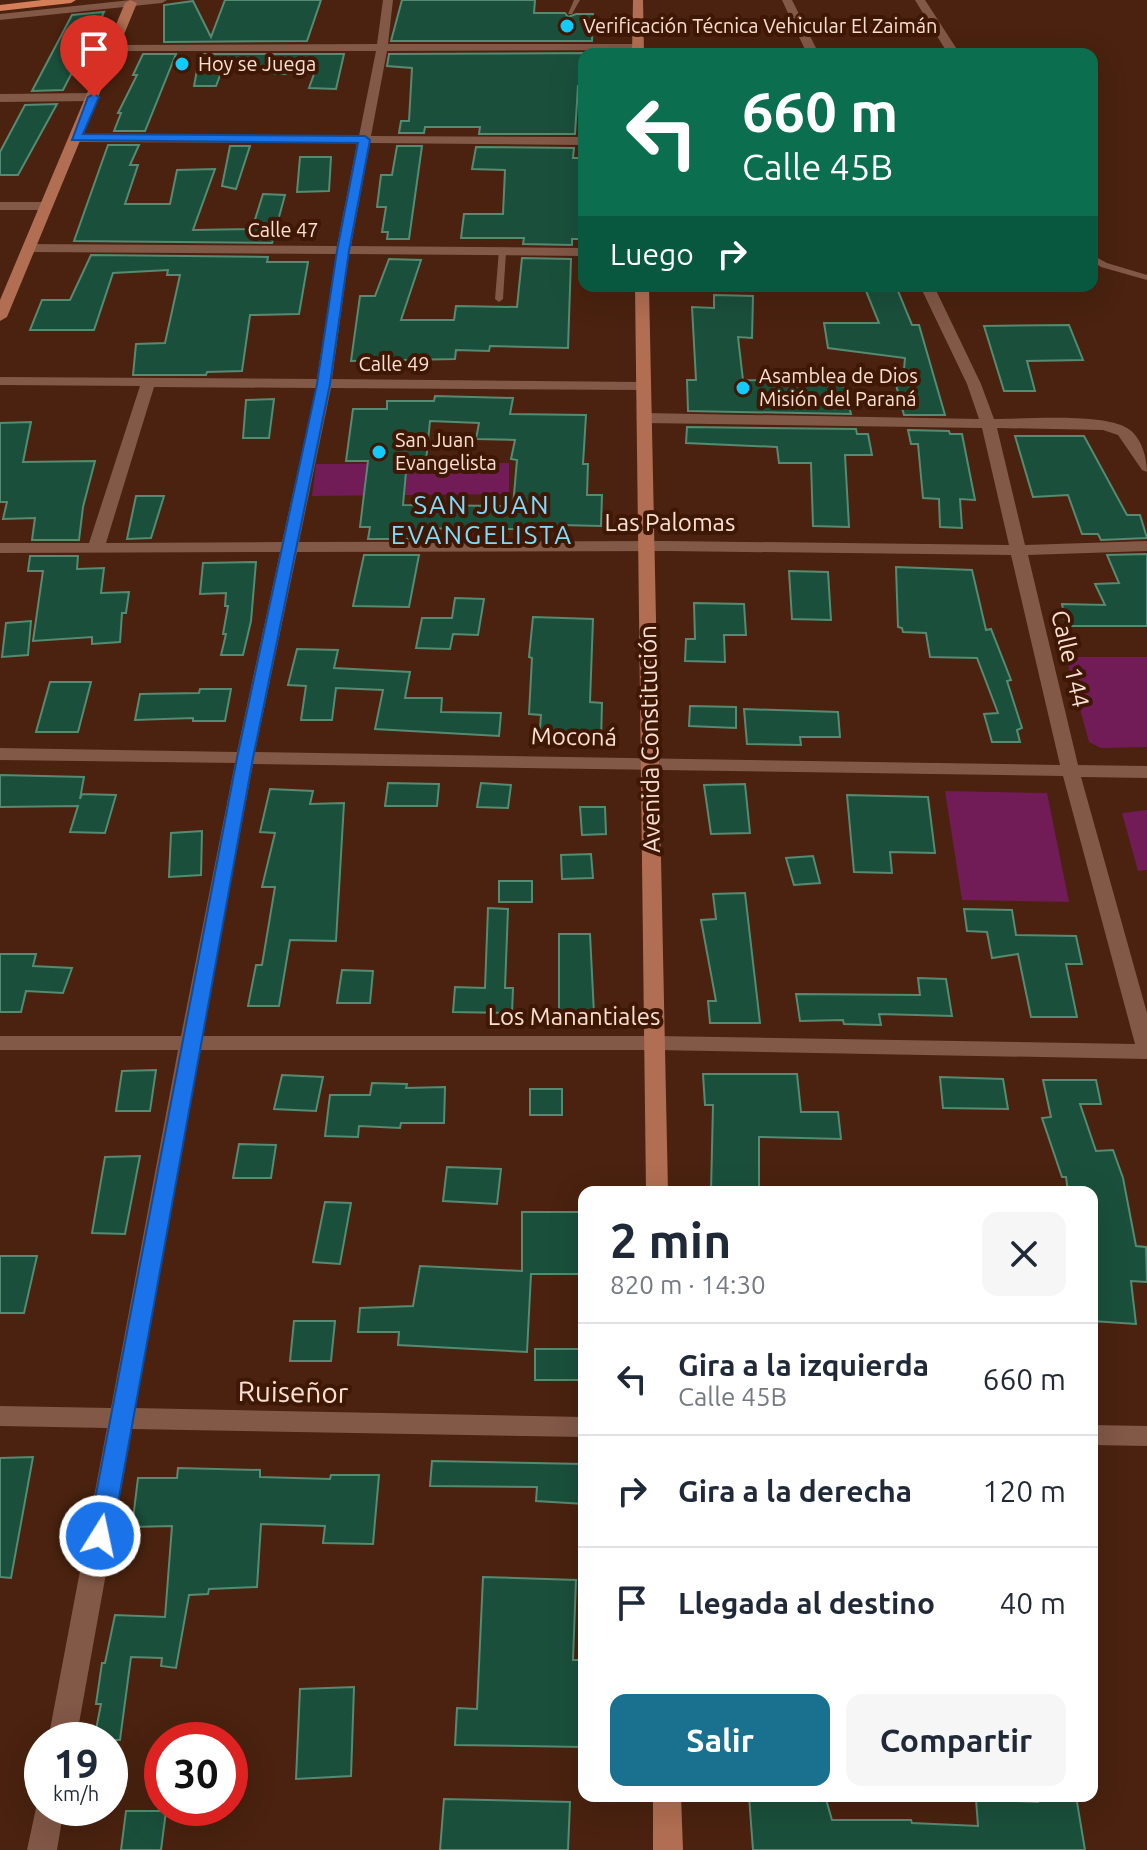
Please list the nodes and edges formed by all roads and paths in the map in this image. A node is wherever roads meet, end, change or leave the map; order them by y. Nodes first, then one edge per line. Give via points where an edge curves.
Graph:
1 (71, 0) edge
2 (162, 0) edge
3 (388, 0) edge
4 (577, 0) edge
5 (638, 0) edge
6 (787, 0) edge
7 (920, 0) edge
8 (131, 3) junction
9 (0, 8) edge
10 (570, 13) dead end
11 (0, 17) edge
12 (382, 47) junction
13 (115, 48) junction
14 (615, 48) edge
15 (638, 48) edge
16 (810, 48) edge
17 (950, 48) edge
18 (94, 97) junction
19 (0, 98) edge
20 (76, 138) junction
21 (365, 140) junction
22 (578, 141) edge
23 (0, 206) edge
24 (47, 206) junction
25 (29, 248) junction
26 (343, 251) junction
27 (502, 252) junction
28 (578, 252) edge
29 (1098, 261) edge
30 (1147, 278) edge
31 (642, 292) edge
32 (930, 292) edge
33 (499, 299) dead end
34 (0, 317) edge
35 (0, 381) edge
36 (148, 383) junction
37 (324, 384) junction
38 (644, 386) junction
39 (644, 418) junction
40 (988, 422) junction
41 (1147, 467) edge
42 (645, 546) junction
43 (1147, 546) edge
44 (0, 548) edge
45 (96, 548) junction
46 (290, 548) junction
47 (1017, 550) junction
48 (0, 754) edge
49 (245, 758) junction
50 (652, 762) junction
51 (1147, 772) edge
52 (1071, 773) junction
53 (190, 1042) junction
54 (0, 1043) edge
55 (656, 1043) junction
56 (1147, 1052) edge
57 (657, 1186) edge
58 (0, 1416) edge
59 (121, 1419) junction
60 (578, 1427) edge
61 (1098, 1435) edge
62 (1147, 1436) edge
63 (65, 1722) edge
64 (667, 1802) edge
65 (47, 1826) edge
66 (42, 1850) edge
67 (668, 1850) edge

1 - 9 main road
2 - 8 street
3 - 12 street
4 - 10 lane
5 - 15 main road
6 - 16 street
7 - 17 street
8 - 11 street
8 - 13 main road
12 - 13 street
12 - 14 street
12 - 21 street
13 - 18 main road
18 - 19 street
18 - 20 main road
20 - 21 street
20 - 24 main road
21 - 22 street
21 - 26 street
23 - 24 street
24 - 25 main road
25 - 26 street, Calle 47
25 - 34 main road
26 - 27 street, Calle 47
26 - 37 street
27 - 28 street, Calle 47
27 - 33 lane
29 - 30 lane
31 - 38 main road, Avenida Constitución
32 - 40 street, Calle 144
35 - 36 street, Calle 49
36 - 37 street, Calle 49
36 - 45 street
37 - 38 street, Calle 49
37 - 46 street
38 - 39 main road, Avenida Constitución
39 - 40 street
39 - 42 main road, Avenida Constitución
40 - 41 street via 1105,425 1124,432
40 - 47 street, Calle 144
42 - 46 street, Las Palomas
42 - 47 street, Las Palomas
42 - 50 main road, Avenida Constitución
43 - 47 street, Las Palomas
44 - 45 street, Las Palomas
45 - 46 street, Las Palomas
46 - 49 street
47 - 52 street, Calle 144
48 - 49 street, Moconá
49 - 50 street, Moconá
49 - 53 street
50 - 52 street, Moconá
50 - 55 main road, Avenida Constitución
51 - 52 street, Moconá
52 - 56 street, Calle 144
53 - 54 street, Los Manantiales
53 - 55 street, Los Manantiales
53 - 59 street
55 - 56 street, Los Manantiales
55 - 57 main road, Avenida Constitución
58 - 59 street, Ruiseñor
59 - 60 street, Ruiseñor
59 - 63 street
61 - 62 street
64 - 67 main road
65 - 66 street

